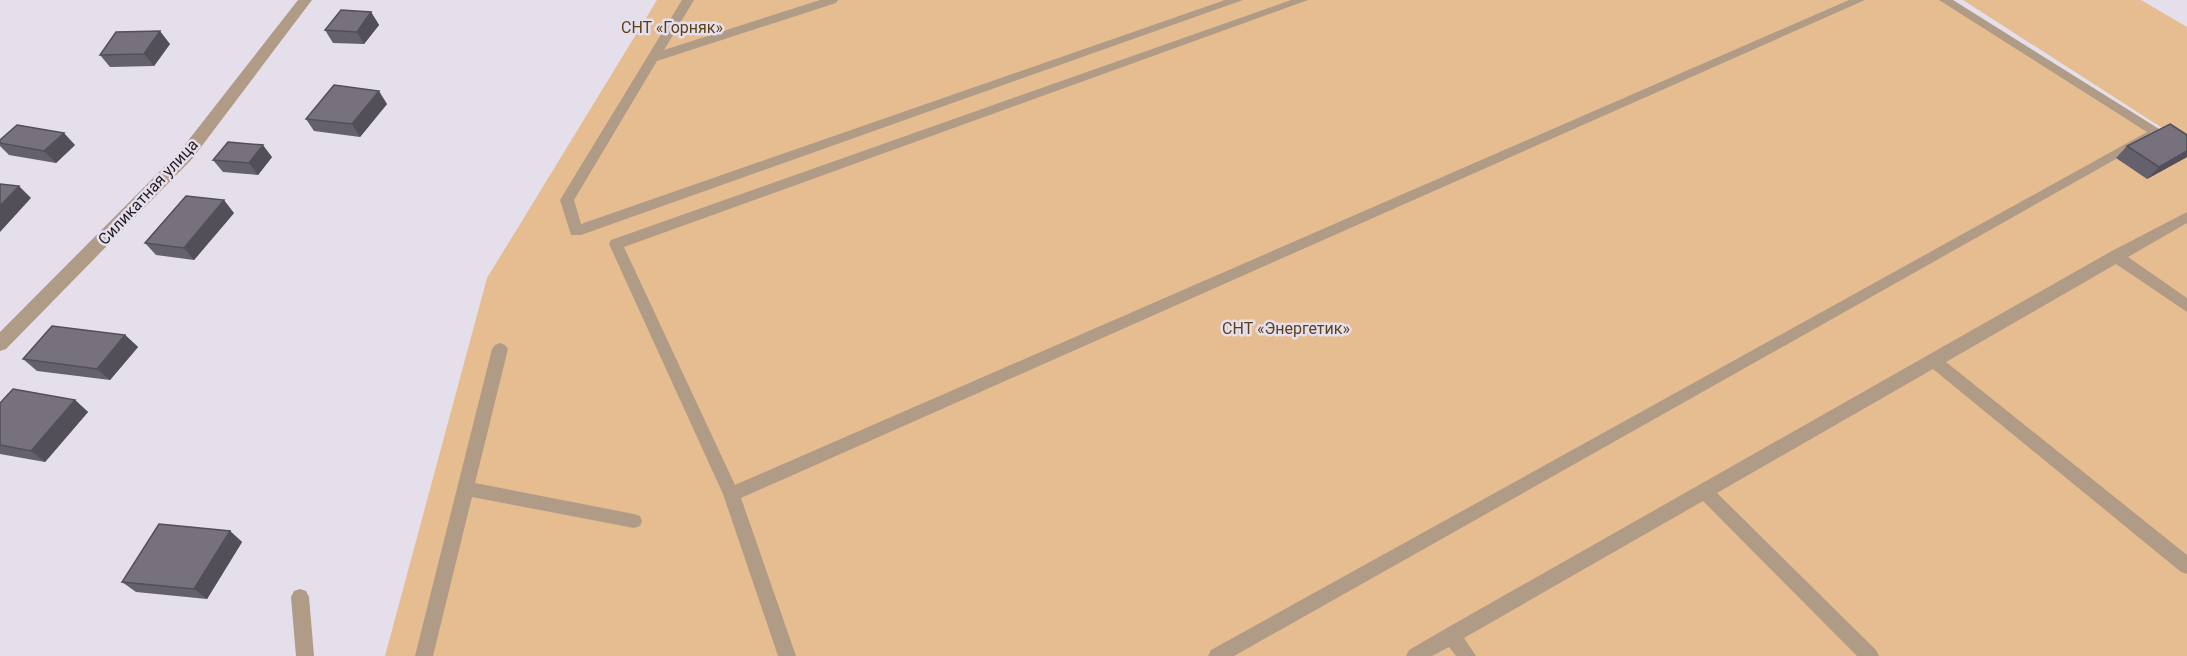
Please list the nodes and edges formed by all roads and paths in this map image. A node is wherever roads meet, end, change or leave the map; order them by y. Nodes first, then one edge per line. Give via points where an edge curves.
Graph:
1 (305, 0) edge
2 (688, 0) edge
3 (832, 0) edge
4 (1237, 0) edge
5 (1302, 0) edge
6 (1859, 0) edge
7 (1945, 0) edge
8 (653, 58) junction
9 (2187, 217) edge
10 (2115, 255) junction
11 (2187, 306) edge
12 (0, 344) edge
13 (500, 349) dead end
14 (1933, 360) junction
15 (466, 489) junction
16 (1704, 491) junction
17 (731, 494) junction
18 (634, 521) dead end
19 (2187, 566) edge
20 (300, 597) dead end
21 (1451, 635) junction
22 (305, 656) edge
23 (424, 656) edge
24 (787, 656) edge
25 (1217, 656) edge
26 (1415, 656) edge
27 (1467, 656) edge
28 (1870, 656) edge

1 - 12 street, Силикатная улица via 186,155
2 - 8 lane
3 - 8 lane
4 - 8 lane via 576,231 567,200
5 - 17 lane via 616,244
6 - 17 lane
7 - 25 lane via 2157,132
9 - 10 lane
10 - 11 lane
10 - 14 lane
13 - 15 lane
14 - 16 lane
14 - 19 lane
15 - 18 lane
15 - 23 lane
16 - 21 lane
16 - 28 lane
17 - 24 lane
20 - 22 lane
21 - 26 lane
21 - 27 lane

